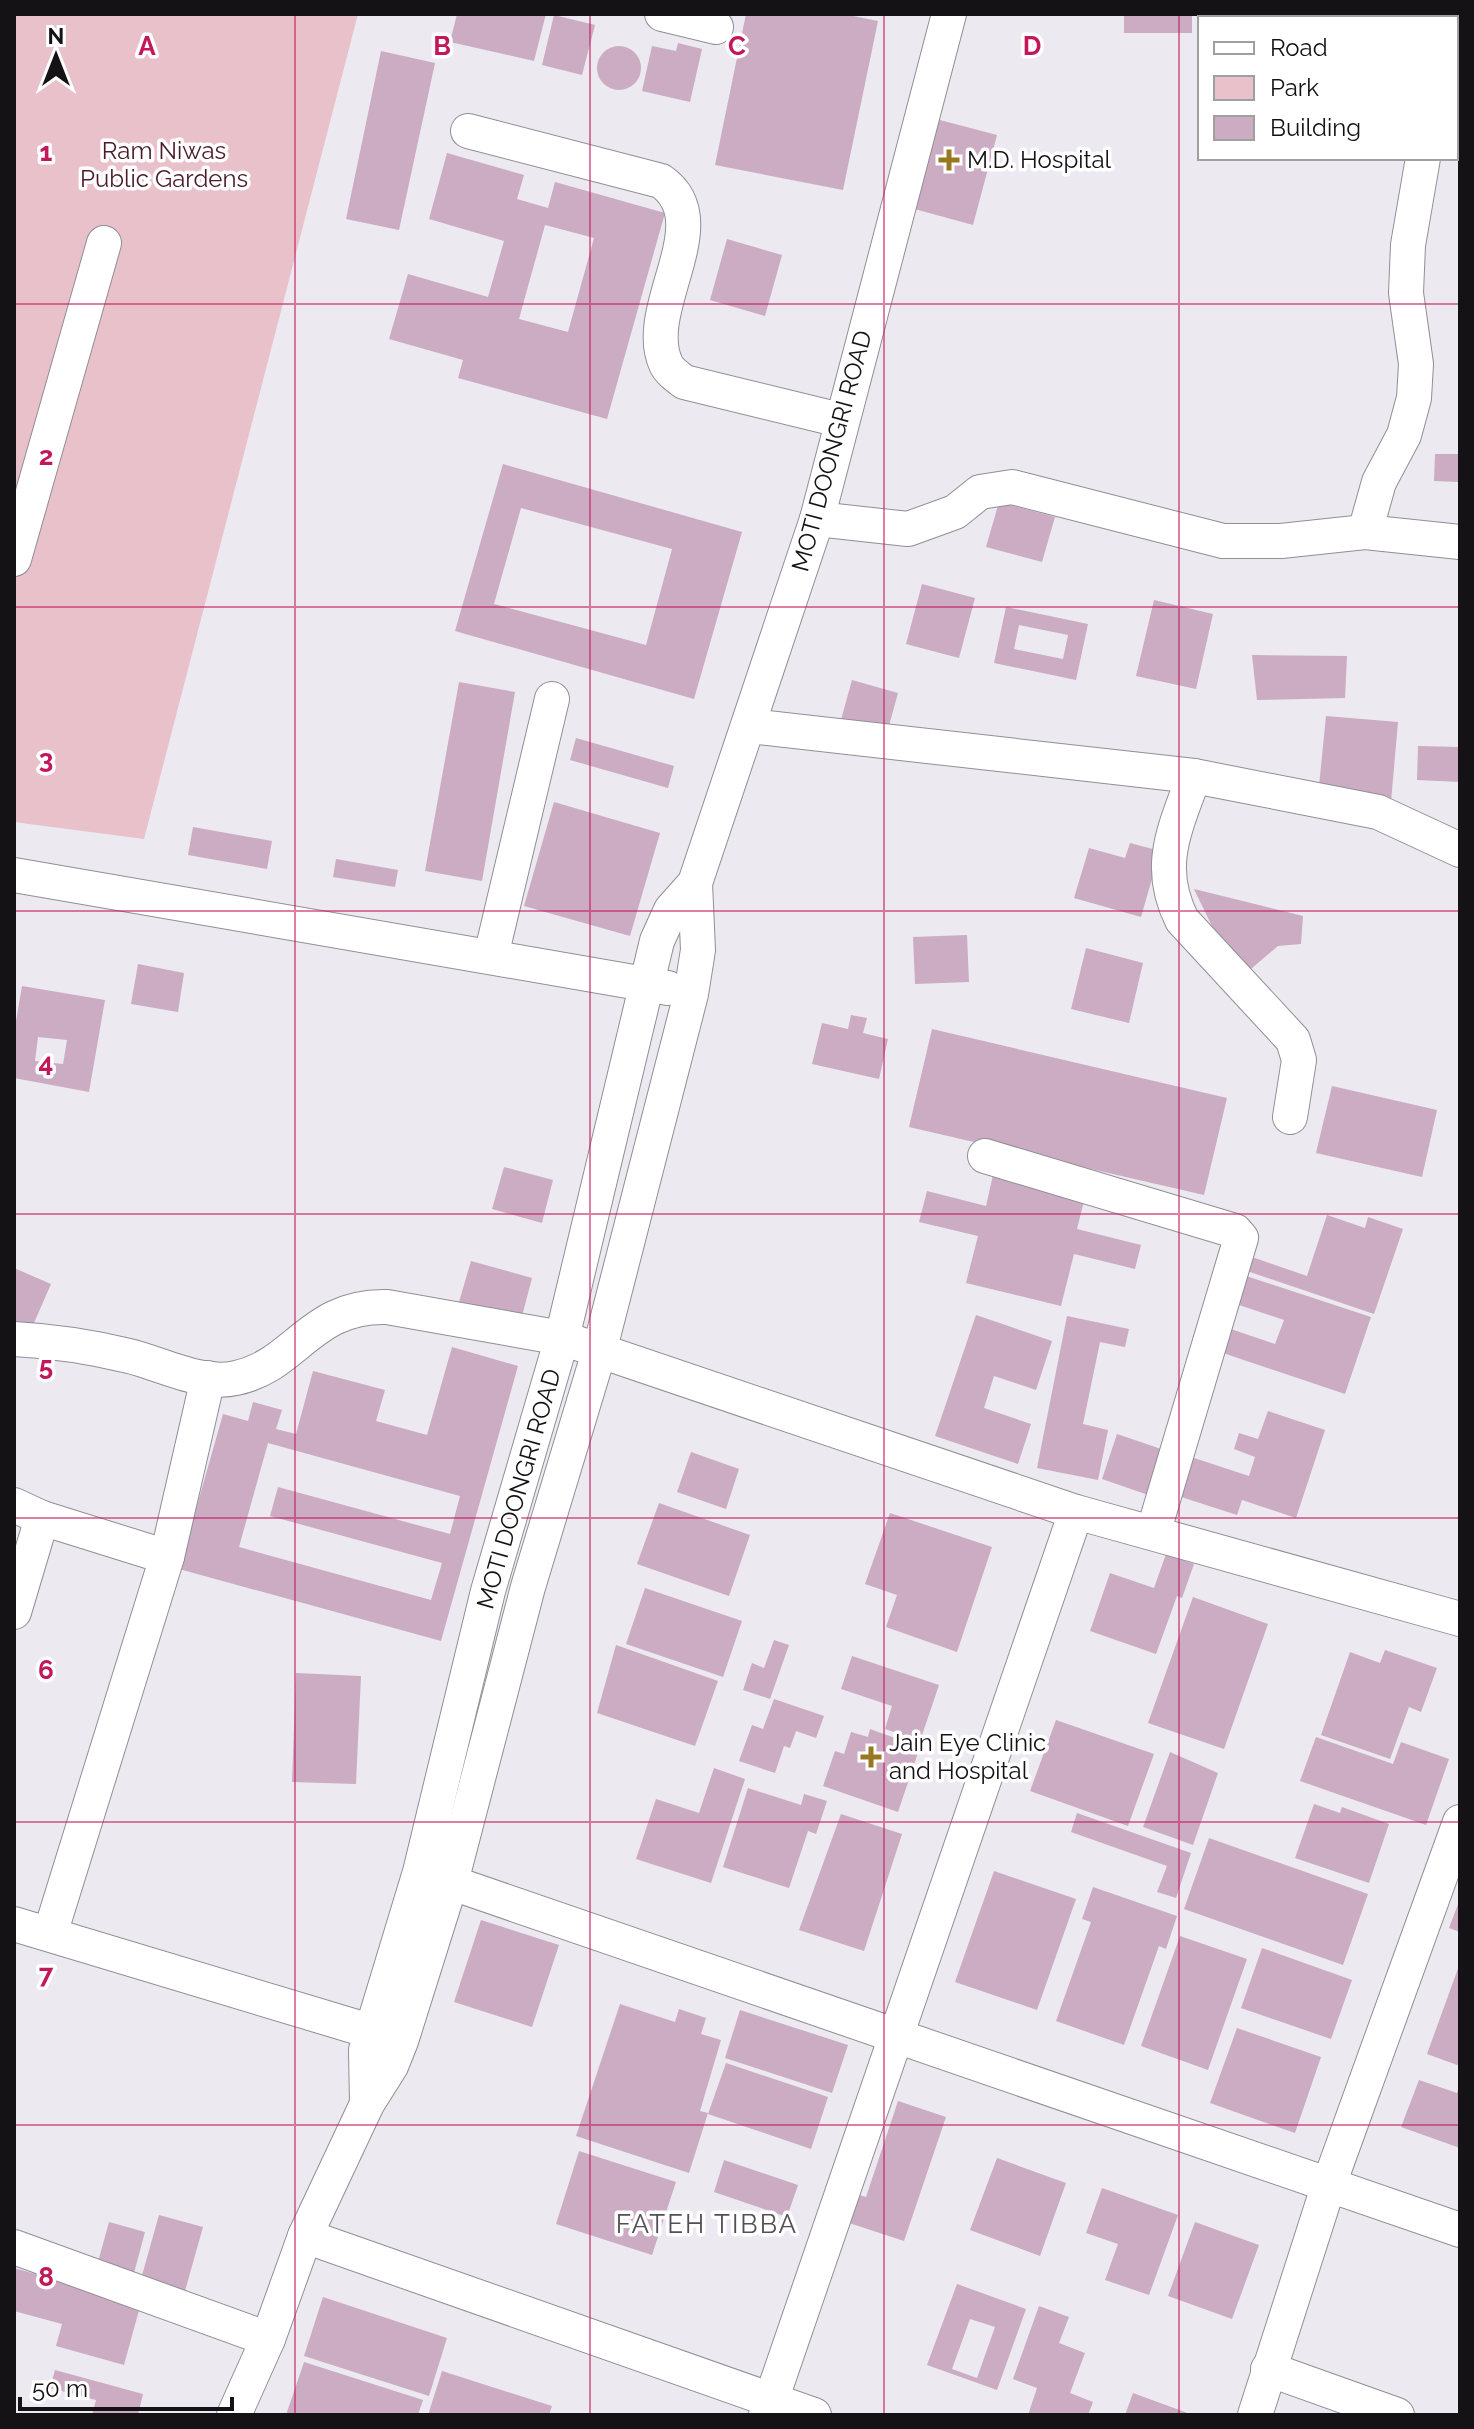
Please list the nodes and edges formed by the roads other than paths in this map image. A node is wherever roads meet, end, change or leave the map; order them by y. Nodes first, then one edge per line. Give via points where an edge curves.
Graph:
1 (662, 14) edge
2 (949, 14) edge
3 (716, 27) dead end
4 (468, 131) dead end
5 (1423, 160) edge
6 (104, 243) dead end
7 (840, 420) junction
8 (817, 519) junction
9 (1365, 532) junction
10 (1460, 542) edge
11 (14, 559) edge
12 (552, 699) dead end
13 (749, 726) junction
14 (1194, 776) junction
15 (1460, 850) edge
16 (14, 875) edge
17 (695, 883) junction
18 (491, 956) junction
19 (647, 982) junction
20 (691, 994) junction
21 (1290, 1117) dead end
22 (985, 1156) dead end
23 (562, 1338) junction
24 (14, 1339) edge
25 (599, 1352) junction
26 (208, 1378) junction
27 (28, 1512) edge
28 (1076, 1512) junction
29 (1153, 1533) junction
30 (500, 1553) junction
31 (167, 1557) junction
32 (535, 1563) junction
33 (14, 1612) edge
34 (1460, 1619) edge
35 (1460, 1822) edge
36 (435, 1877) junction
37 (14, 1924) edge
38 (50, 1934) junction
39 (895, 2033) junction
40 (387, 2036) junction
41 (1329, 2184) junction
42 (1460, 2230) edge
43 (305, 2236) junction
44 (14, 2247) edge
45 (268, 2339) junction
46 (1268, 2369) junction
47 (769, 2407) edge
48 (234, 2415) edge
49 (814, 2415) edge
50 (1255, 2415) edge
51 (1397, 2415) edge

1 - 3 street
2 - 7 street, MOTI DOONGRI ROAD
4 - 7 street via 661,181 675,191 683,206 683,231 660,331 666,365 684,382
5 - 9 street via 1406,293 1416,364 1414,398 1404,435 1379,482
6 - 11 street
7 - 8 street, MOTI DOONGRI ROAD
8 - 9 street via 908,529 955,512 980,492 1012,487 1223,541
8 - 13 street, MOTI DOONGRI ROAD
9 - 10 street
12 - 18 street
13 - 14 street
13 - 17 street, MOTI DOONGRI ROAD
14 - 15 street via 1378,812
14 - 21 street via 1171,840 1171,897 1182,920 1293,1040 1299,1060
16 - 18 street
17 - 19 street, MOTI DOONGRI ROAD via 671,910
17 - 20 street, MOTI DOONGRI ROAD via 698,950
18 - 19 street
19 - 20 street
19 - 23 street, MOTI DOONGRI ROAD
20 - 25 street, MOTI DOONGRI ROAD
22 - 29 street via 1235,1231 1241,1238
23 - 25 street
23 - 26 street via 362,1306 338,1313 266,1365 236,1378
23 - 30 street, MOTI DOONGRI ROAD
24 - 26 street via 128,1356
25 - 28 street
25 - 32 street, MOTI DOONGRI ROAD
26 - 31 street
27 - 31 street
27 - 33 street
28 - 29 street
28 - 39 street
29 - 34 street
30 - 32 street
30 - 36 street, MOTI DOONGRI ROAD
31 - 38 street
32 - 36 street, MOTI DOONGRI ROAD
35 - 41 street
36 - 39 street
36 - 40 street, MOTI DOONGRI ROAD
37 - 38 street
38 - 40 street
39 - 41 street
39 - 47 street
40 - 43 street, MOTI DOONGRI ROAD via 364,2067 367,2104
41 - 42 street
41 - 46 street
43 - 45 street, MOTI DOONGRI ROAD
43 - 47 street
44 - 45 street
45 - 48 street, MOTI DOONGRI ROAD
46 - 50 street
46 - 51 street
47 - 49 street

